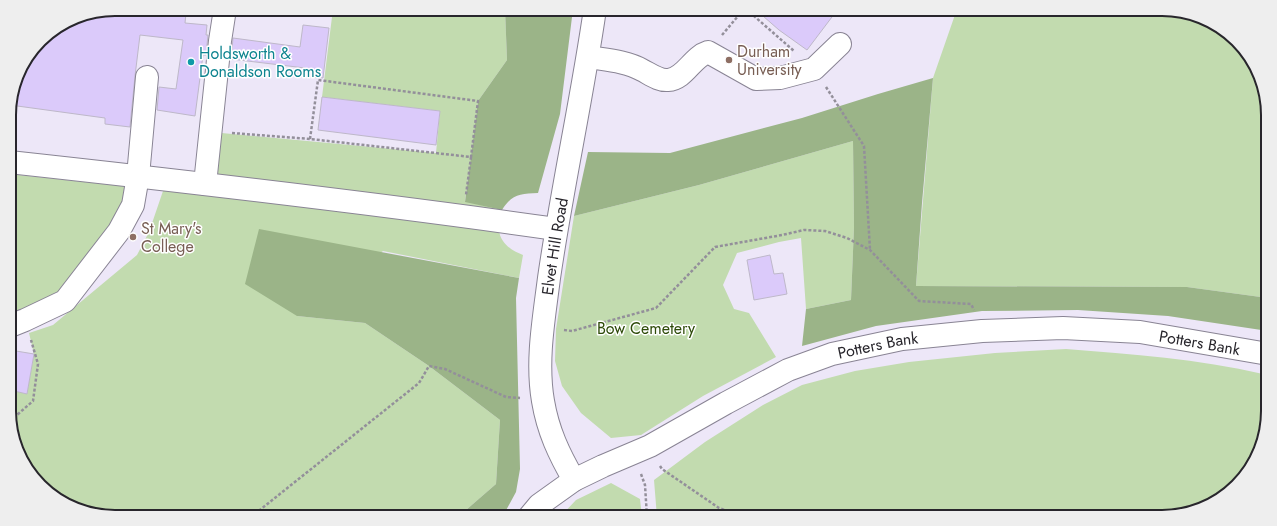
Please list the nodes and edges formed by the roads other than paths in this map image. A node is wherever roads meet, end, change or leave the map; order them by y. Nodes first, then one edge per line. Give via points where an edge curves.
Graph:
1 (224, 16) edge
2 (593, 16) edge
3 (840, 44) dead end
4 (588, 57) junction
5 (147, 76) dead end
6 (16, 163) edge
7 (138, 176) junction
8 (205, 184) junction
9 (556, 229) junction
10 (18, 323) edge
11 (1261, 353) edge
12 (574, 480) junction
13 (535, 510) edge

1 - 8 street
2 - 4 street, Elvet Hill Road
3 - 4 street via 814,68 780,78 756,79 708,52 696,58 681,75 668,80 656,78 624,63
4 - 9 street, Elvet Hill Road
5 - 7 street
6 - 7 street
7 - 8 street
7 - 10 street via 133,205 119,231 65,301
8 - 9 street via 463,215
9 - 12 street, Elvet Hill Road via 542,328 543,400 548,426 558,453
11 - 12 street, Potters Bank via 1140,332 1064,328 902,339 832,354 788,370 641,450
12 - 13 street, Potters Bank

